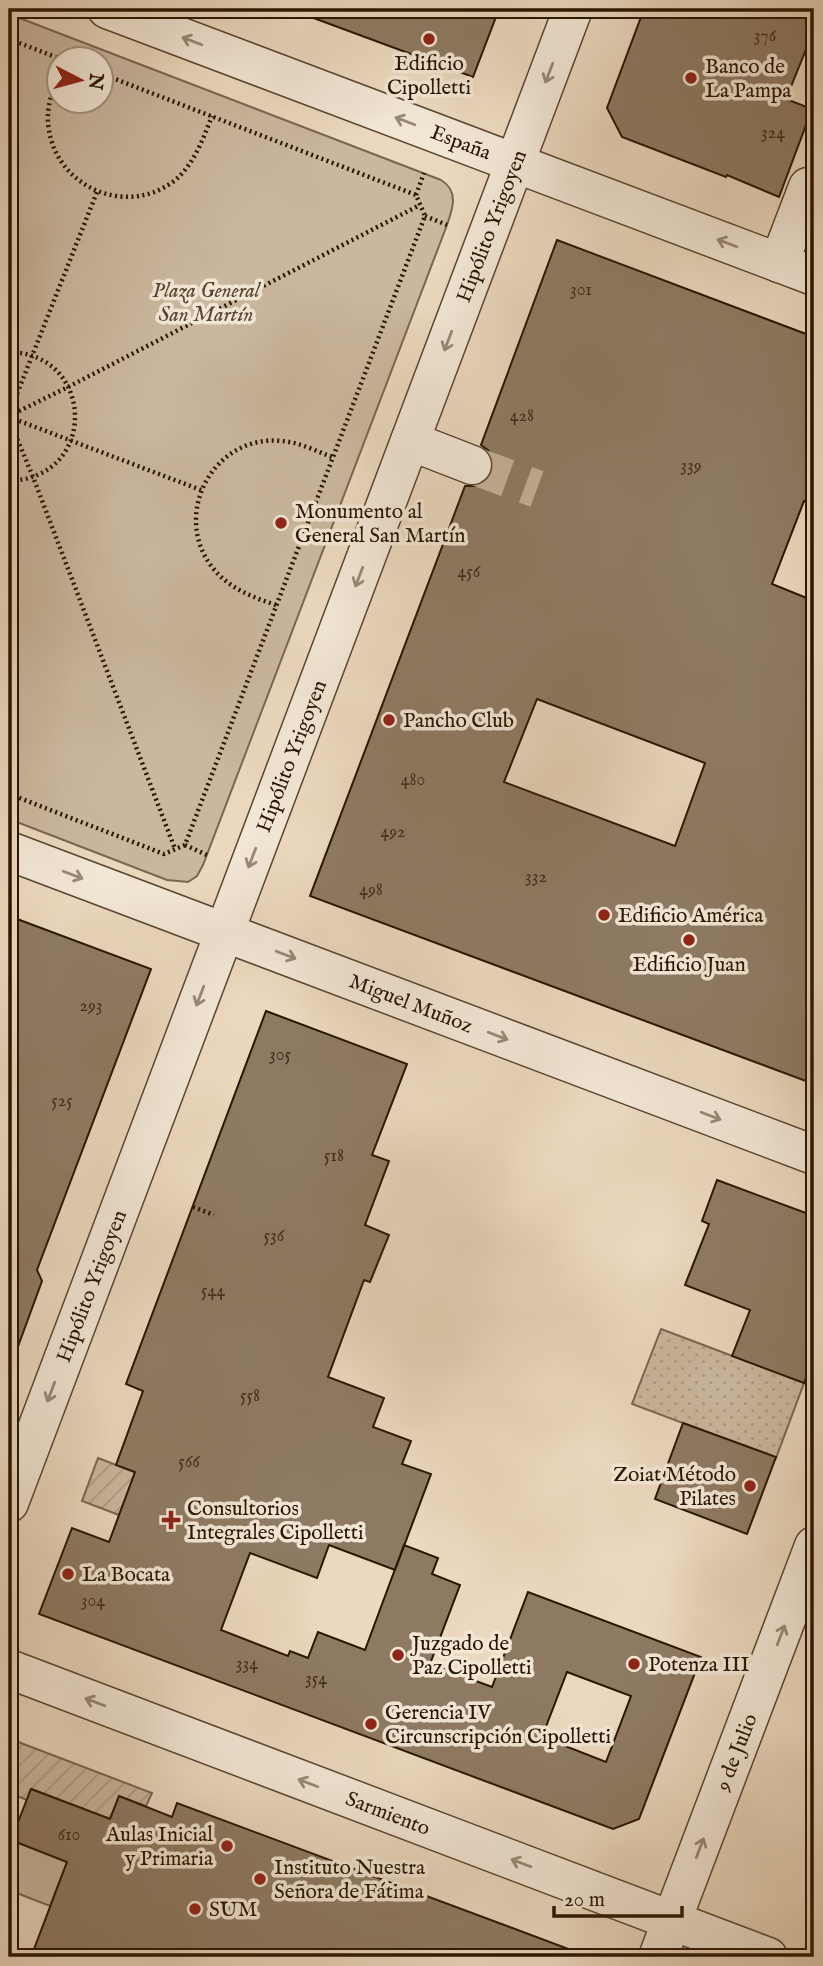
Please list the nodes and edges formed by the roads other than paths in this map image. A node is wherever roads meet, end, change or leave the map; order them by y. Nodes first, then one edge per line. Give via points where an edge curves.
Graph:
1 (107, 9) edge
2 (573, 9) edge
3 (515, 163) junction
4 (814, 190) edge
5 (779, 263) junction
6 (814, 276) edge
7 (410, 441) junction
8 (472, 465) tunnel mouth
9 (9, 851) edge
10 (224, 932) junction
11 (814, 1155) edge
12 (9, 1503) edge
13 (814, 1546) edge
14 (9, 1669) edge
15 (672, 1921) junction
16 (659, 1957) edge
17 (768, 1957) edge

3 -> 1 street, España
2 -> 3 street, Hipólito Yrigoyen
5 -> 3 street, España
3 -> 7 street, Hipólito Yrigoyen
4 - 5 street via 808,187
5 - 6 street, España
7 - 8 street
7 -> 10 street, Hipólito Yrigoyen
9 -> 10 street, Miguel Muñoz
10 -> 11 street, Miguel Muñoz
10 -> 12 street, Hipólito Yrigoyen
15 -> 13 street, 9 de Julio
15 -> 14 street, Sarmiento
15 - 16 street, 9 de Julio
15 - 17 street, Sarmiento

